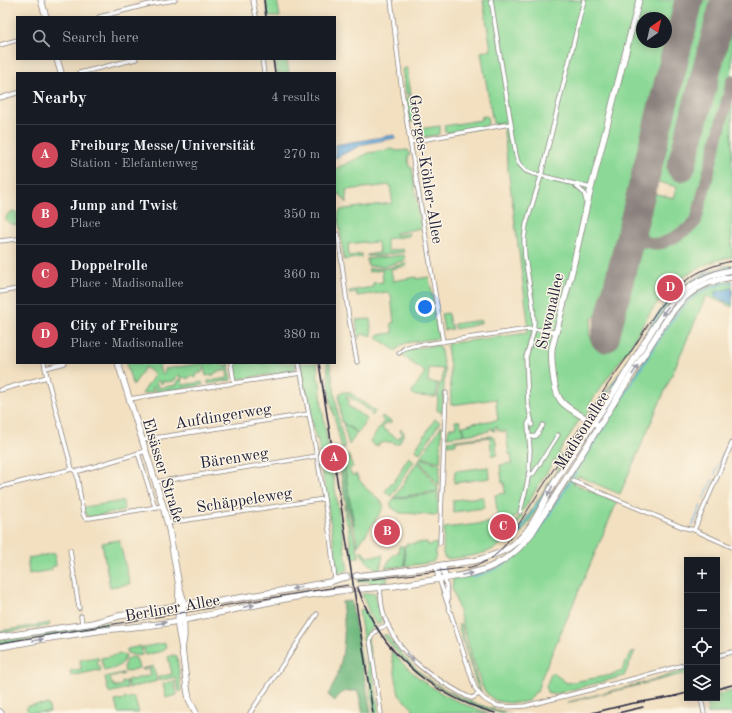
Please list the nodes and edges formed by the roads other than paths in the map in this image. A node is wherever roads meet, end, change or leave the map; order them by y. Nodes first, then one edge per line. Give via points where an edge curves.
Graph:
1 (41, 0) edge
2 (175, 0) edge
3 (253, 0) edge
4 (391, 0) edge
5 (491, 0) edge
6 (584, 0) edge
7 (639, 0) edge
8 (46, 16) edge
9 (103, 16) edge
10 (256, 16) edge
11 (16, 40) edge
12 (0, 45) edge
13 (57, 60) edge
14 (132, 60) edge
15 (262, 60) edge
16 (61, 72) edge
17 (83, 72) edge
18 (264, 72) edge
19 (562, 89) junction
20 (568, 90) dead end
21 (16, 93) edge
22 (0, 98) edge
23 (510, 124) junction
24 (410, 142) junction
25 (541, 176) junction
26 (574, 184) junction
27 (591, 188) junction
28 (587, 204) junction
29 (338, 234) dead end
30 (16, 239) edge
31 (0, 241) edge
32 (732, 270) edge
33 (732, 277) edge
34 (16, 289) edge
35 (0, 292) edge
36 (533, 329) junction
37 (555, 332) junction
38 (443, 342) junction
39 (399, 353) dead end
40 (357, 362) dead end
41 (44, 364) edge
42 (60, 364) edge
43 (118, 364) edge
44 (231, 364) edge
45 (299, 364) edge
46 (46, 368) junction
47 (301, 373) junction
48 (47, 377) junction
49 (234, 383) junction
50 (0, 390) edge
51 (446, 393) dead end
52 (129, 399) junction
53 (308, 414) junction
54 (531, 419) junction
55 (593, 423) junction
56 (532, 425) dead end
57 (543, 425) dead end
58 (599, 426) junction
59 (558, 435) dead end
60 (529, 437) junction
61 (142, 440) junction
62 (732, 443) edge
63 (146, 450) junction
64 (138, 453) junction
65 (317, 456) junction
66 (74, 470) junction
67 (528, 474) junction
68 (573, 481) dead end
69 (156, 482) junction
70 (0, 487) edge
71 (324, 499) junction
72 (163, 506) junction
73 (155, 507) junction
74 (520, 512) dead end
75 (167, 522) junction
76 (694, 530) junction
77 (440, 542) dead end
78 (732, 547) edge
79 (70, 550) dead end
80 (440, 566) junction
81 (356, 576) dead end
82 (347, 577) dead end
83 (442, 578) junction
84 (335, 580) junction
85 (380, 587) junction
86 (360, 589) tunnel mouth
87 (349, 590) tunnel mouth
88 (181, 606) junction
89 (79, 608) tunnel mouth
90 (317, 614) dead end
91 (81, 616) tunnel mouth
92 (180, 620) junction
93 (82, 624) junction
94 (388, 625) junction
95 (380, 628) dead end
96 (376, 631) dead end
97 (0, 637) edge
98 (0, 647) edge
99 (732, 652) edge
100 (720, 655) edge
101 (684, 665) edge
102 (479, 694) junction
103 (702, 701) edge
104 (196, 713) edge
105 (250, 713) edge
106 (381, 713) edge
107 (704, 713) edge

1 - 8 main road
2 - 9 street
3 - 10 street
4 - 24 street, Georges-Köhler-Allee
5 - 23 street
6 - 19 street
7 - 27 main road, Suwonallee
11 - 12 street
13 - 16 main road
14 - 17 street
15 - 18 street
19 - 20 street
19 - 25 street
21 - 22 street
23 - 24 street
23 - 25 street via 518,162 526,171
24 - 38 street, Georges-Köhler-Allee
25 - 26 street
25 - 36 street via 524,240 533,306
26 - 27 street
26 - 28 street via 584,193
27 - 28 main road, Suwonallee
28 - 37 main road, Suwonallee
29 - 40 street
30 - 31 street
32 -> 55 main road, Madisonallee via 704,278 673,301 662,314
58 -> 33 main road, Madisonallee via 675,308 704,284
34 - 35 street
36 - 37 street
36 - 38 street
36 - 54 street via 526,358
37 - 55 main road, Suwonallee via 551,355 560,401
38 - 39 street via 405,348
41 - 46 street
42 - 46 street
43 - 52 main road, Elsässer Straße
44 - 49 street
45 - 47 street
46 - 48 street
47 - 49 street
47 - 53 street
48 - 50 street
48 - 66 street
49 - 52 street
51 - 77 street via 445,471
52 - 61 main road, Elsässer Straße
53 - 61 street, Aufdingerweg
53 - 65 street
54 - 56 street
54 - 60 street via 528,424
55 - 58 main road, Suwonallee
55 -> 80 main road, Madisonallee via 533,521 519,539 510,547 481,559
57 - 60 street via 536,436
83 -> 58 main road, Madisonallee via 488,568 521,546 532,533
59 - 67 street via 533,474
60 - 67 street
61 - 63 main road, Elsässer Straße
62 - 76 street
63 - 64 street
63 - 69 main road, Elsässer Straße
64 - 66 street via 79,471
64 - 73 street
65 - 69 street, Bärenweg
65 - 71 street
66 - 70 street
66 - 73 street via 85,518
67 - 74 street
68 - 76 street via 682,528
69 - 72 main road, Elsässer Straße
71 - 75 street, Schäppeleweg
71 - 84 street
72 - 73 street
72 - 75 main road, Elsässer Straße
75 - 88 main road, Elsässer Straße
76 - 78 street
79 - 89 street
80 - 81 main road
80 - 83 main road
82 - 84 main road, Berliner Allee
83 - 85 main road
83 - 102 street via 448,605
84 -> 88 main road, Berliner Allee
85 - 86 main road
85 - 94 street via 382,608
92 -> 87 main road, Berliner Allee
88 - 92 main road, Elsässer Straße
88 - 93 main road, Berliner Allee
90 - 105 street
91 - 93 street
98 -> 92 main road, Berliner Allee via 92,631
92 - 104 main road, Elsässer Straße via 184,636 182,649 187,688
93 - 97 main road, Berliner Allee
94 - 95 street
94 -> 102 street via 398,643 424,670 468,697 472,698
96 - 106 street via 370,640
99 - 100 street
101 - 102 street via 525,706 495,705
103 - 107 street

